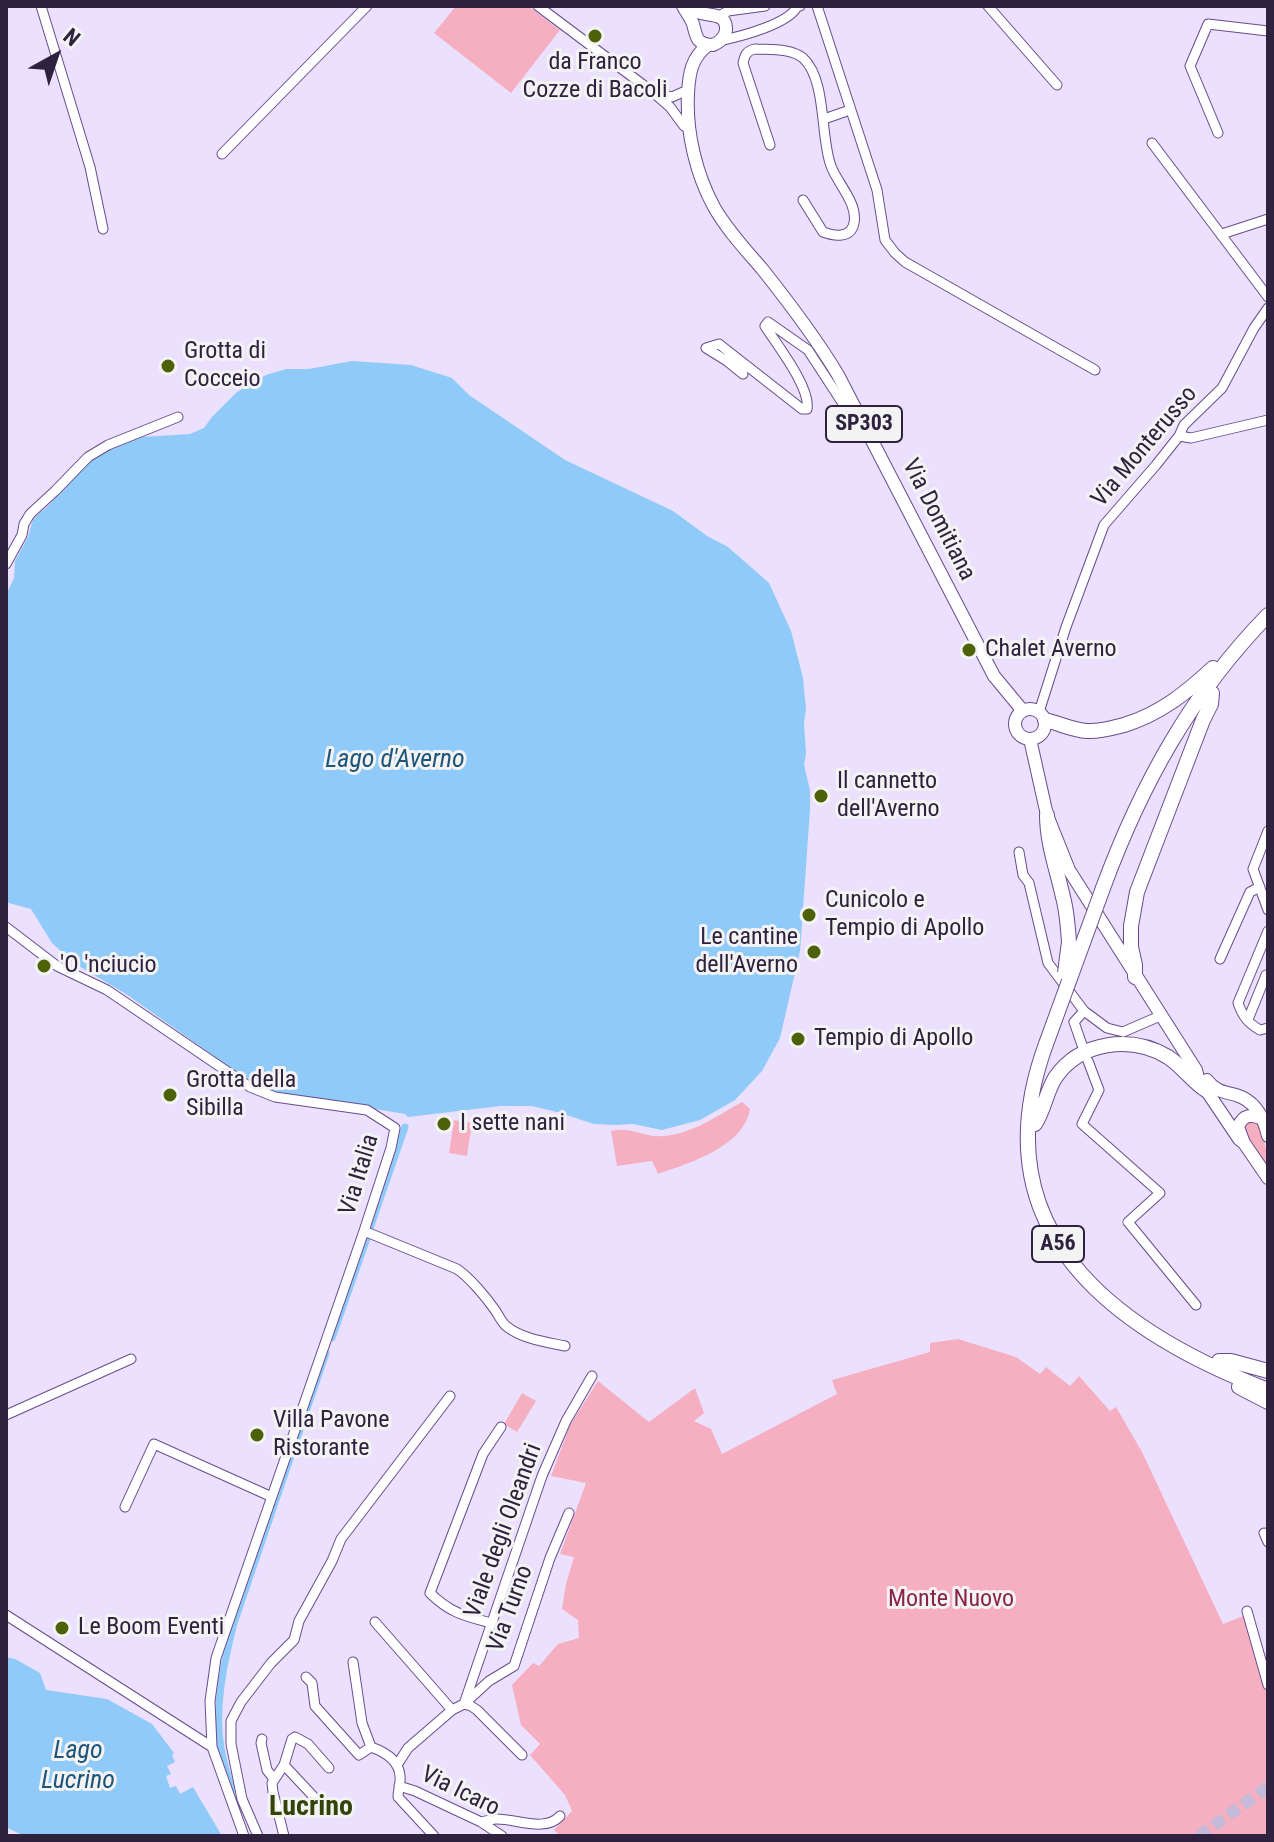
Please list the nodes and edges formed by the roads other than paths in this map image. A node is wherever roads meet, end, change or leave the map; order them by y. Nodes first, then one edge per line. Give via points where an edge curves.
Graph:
1 (41, 6) edge
2 (367, 6) edge
3 (538, 6) edge
4 (686, 6) edge
5 (765, 6) edge
6 (798, 6) edge
7 (817, 6) edge
8 (988, 6) edge
9 (704, 14) junction
10 (719, 16) junction
11 (1268, 31) edge
12 (698, 40) junction
13 (723, 40) junction
14 (1057, 85) dead end
15 (654, 93) junction
16 (682, 104) junction
17 (850, 110) junction
18 (824, 119) junction
19 (1218, 133) dead end
20 (1152, 143) dead end
21 (692, 145) junction
22 (770, 145) dead end
23 (222, 154) dead end
24 (803, 200) dead end
25 (1268, 219) edge
26 (103, 229) dead end
27 (1222, 234) junction
28 (1268, 297) edge
29 (1268, 308) edge
30 (1095, 370) dead end
31 (743, 374) dead end
32 (178, 417) dead end
33 (1268, 420) edge
34 (864, 424) junction
35 (1179, 436) junction
36 (6, 564) edge
37 (1268, 615) edge
38 (1268, 627) edge
39 (1233, 654) junction
40 (1212, 693) junction
41 (1023, 711) junction
42 (1042, 716) junction
43 (1030, 739) junction
44 (1047, 815) junction
45 (1268, 831) edge
46 (1019, 852) dead end
47 (1260, 887) junction
48 (1107, 889) junction
49 (1268, 910) edge
50 (6, 927) edge
51 (1268, 931) edge
52 (1220, 959) dead end
53 (1079, 964) junction
54 (1268, 976) edge
55 (1135, 977) junction
56 (1061, 1003) junction
57 (1084, 1011) junction
58 (1160, 1016) junction
59 (1249, 1017) dead end
60 (1268, 1028) edge
61 (1050, 1045) junction
62 (1082, 1045) dead end
63 (1088, 1061) dead end
64 (1196, 1070) junction
65 (1206, 1090) junction
66 (1263, 1119) junction
67 (1035, 1124) junction
68 (1268, 1136) edge
69 (1244, 1143) junction
70 (1268, 1178) edge
71 (364, 1231) junction
72 (1196, 1305) dead end
73 (565, 1346) dead end
74 (131, 1359) dead end
75 (1220, 1366) junction
76 (1268, 1371) edge
77 (592, 1376) dead end
78 (1268, 1381) edge
79 (1268, 1390) edge
80 (450, 1396) dead end
81 (1268, 1402) edge
82 (6, 1415) edge
83 (501, 1427) dead end
84 (272, 1497) junction
85 (125, 1507) dead end
86 (569, 1513) dead end
87 (1247, 1611) dead end
88 (6, 1615) edge
89 (375, 1622) dead end
90 (491, 1623) junction
91 (353, 1662) dead end
92 (306, 1677) dead end
93 (1268, 1685) edge
94 (464, 1704) junction
95 (452, 1710) junction
96 (262, 1739) dead end
97 (212, 1747) junction
98 (371, 1747) junction
99 (522, 1755) dead end
100 (284, 1765) junction
101 (397, 1765) junction
102 (329, 1768) dead end
103 (274, 1779) junction
104 (399, 1786) junction
105 (313, 1796) dead end
106 (560, 1816) dead end
107 (481, 1822) junction
108 (244, 1836) edge
109 (258, 1836) edge
110 (284, 1836) edge
111 (434, 1836) edge
112 (502, 1836) edge

1 - 26 street via 90,167
2 - 23 street
3 - 15 street
4 - 9 main road
4 - 12 main road
5 - 10 street
6 - 13 street via 782,20
7 - 17 street
8 - 14 street
9 - 10 main road
9 - 12 main road via 697,19
10 - 13 main road via 725,23
11 - 19 street via 1208,24 1190,66
12 - 13 main road
12 - 16 main road, Via Domitiana via 700,51
15 - 16 street
15 - 16 street
16 - 21 main road, Via Domitiana / SP303
16 - 21 main road, Via Domitiana
17 - 18 street
17 - 30 street via 877,190 885,240 895,253
18 - 22 street via 805,60 794,52 749,50 743,63
18 - 24 street via 830,164 855,222 847,234 823,232
20 - 27 street
21 - 34 main road, Via Domitiana / SP303 via 715,209 818,342
25 - 27 street
27 - 28 street
29 - 35 street, Via Monterusso via 1222,388
31 - 34 street via 706,348 719,344 807,409 809,401 765,326 768,322 808,350 851,416
32 - 36 street via 88,457 30,514
33 - 35 street via 1191,438
34 - 41 main road, Via Domitiana / SP303 via 994,676
35 - 42 street, Via Monterusso via 1104,525 1066,627
37 - 39 highway
38 - 40 highway
39 - 42 highway via 1185,694 1128,724 1091,731
39 - 48 highway via 1158,763 1129,821
40 - 48 highway via 1162,773
40 - 55 highway via 1137,892 1131,926
41 - 42 main road
41 - 43 main road via 1016,727
42 - 43 main road via 1045,728
43 - 44 main road
44 - 55 main road via 1069,870
44 - 56 highway, bridge via 1069,942
45 - 47 street via 1253,869
46 - 57 street via 1048,963
47 - 49 street
47 - 52 street via 1250,892
48 - 53 highway, bridge
50 - 71 street, Via Italia via 57,966 107,990 250,1087 275,1097 367,1110 395,1128
51 - 60 street via 1238,1003 1248,1024
53 - 56 highway, A56, bridge
53 - 61 highway, A56
54 - 59 street
55 - 58 main road
56 - 61 highway, A56, bridge
57 - 58 street via 1107,1028 1123,1032
57 - 62 street via 1074,1022
58 - 64 main road
61 - 67 highway, A56
61 - 75 highway, A56 via 1031,1094 1027,1145 1031,1177 1049,1229 1077,1269 1114,1305 1165,1341
63 - 72 street via 1099,1090 1082,1124 1160,1193 1128,1222
64 - 65 main road
64 - 66 main road via 1216,1090 1248,1100
65 - 67 highway via 1164,1055 1131,1045 1103,1046 1063,1069
65 - 69 main road
66 - 68 main road
66 - 69 main road via 1252,1115 1241,1121
67 - 75 highway, A56 via 1041,1188 1077,1257 1133,1309
69 - 70 main road
71 - 73 street via 457,1269 515,1331
71 - 84 street, Via Italia
74 - 82 street
75 - 76 highway via 1231,1361
75 - 78 highway, A56
75 - 79 highway, A56
75 - 81 highway via 1235,1386
77 - 90 street, Viale degli Oleandri via 542,1476
80 - 109 street via 341,1539 294,1640 271,1663 231,1721 242,1799
83 - 90 street via 483,1454 430,1593 444,1607
84 - 85 street via 154,1444
84 - 97 street, Via Italia via 216,1658 210,1701
86 - 94 street, Via Turno via 514,1666
87 - 93 street
88 - 97 street
89 - 95 street
90 - 94 street, Viale degli Oleandri
91 - 98 street
92 - 98 street via 315,1706 359,1755
94 - 95 street, Via Turno
94 - 99 street via 477,1710
95 - 101 street, Via Turno via 408,1748
96 - 103 street via 267,1770
97 - 108 street, Via Italia
98 - 101 street
100 - 102 street via 295,1737
100 - 103 street
100 - 105 street
101 - 104 street
103 - 110 street
104 - 107 street, Via Icaro
104 - 111 street via 400,1800
106 - 107 street via 542,1824
107 - 112 street, Via Icaro

